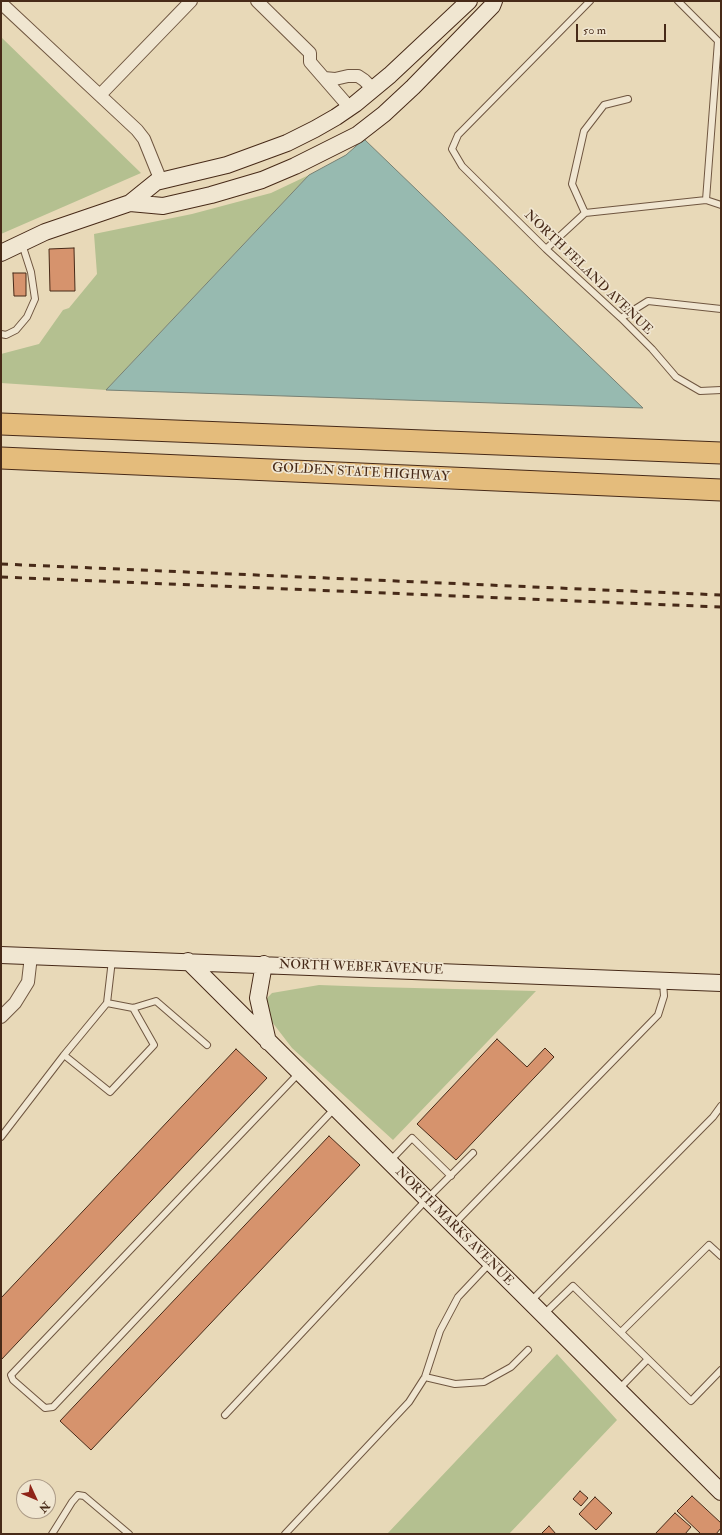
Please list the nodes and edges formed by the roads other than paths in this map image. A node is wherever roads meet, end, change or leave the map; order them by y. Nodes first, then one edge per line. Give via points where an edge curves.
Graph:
1 (191, 1) edge
2 (257, 1) edge
3 (494, 1) edge
4 (590, 1) edge
5 (678, 1) edge
6 (466, 2) edge
7 (1, 3) edge
8 (719, 42) edge
9 (324, 78) junction
10 (373, 89) junction
11 (100, 95) junction
12 (628, 98) dead end
13 (350, 108) junction
14 (161, 181) junction
15 (706, 200) junction
16 (130, 203) junction
17 (721, 205) edge
18 (585, 213) junction
19 (21, 243) junction
20 (546, 249) junction
21 (1, 253) edge
22 (721, 309) edge
23 (621, 318) junction
24 (1, 334) edge
25 (721, 390) edge
26 (1, 424) edge
27 (721, 453) edge
28 (1, 458) edge
29 (721, 490) edge
30 (1, 955) edge
31 (31, 956) junction
32 (112, 960) junction
33 (188, 961) junction
34 (264, 964) junction
35 (663, 981) junction
36 (721, 983) edge
37 (106, 1003) junction
38 (133, 1008) junction
39 (1, 1018) edge
40 (268, 1042) junction
41 (206, 1045) dead end
42 (64, 1055) junction
43 (299, 1073) junction
44 (335, 1108) junction
45 (720, 1110) edge
46 (1, 1137) edge
47 (473, 1153) dead end
48 (389, 1162) junction
49 (451, 1176) junction
50 (427, 1200) junction
51 (453, 1225) junction
52 (721, 1256) edge
53 (490, 1263) junction
54 (530, 1302) junction
55 (543, 1316) junction
56 (621, 1332) junction
57 (528, 1350) dead end
58 (648, 1359) junction
59 (721, 1370) edge
60 (425, 1377) junction
61 (618, 1390) junction
62 (225, 1415) dead end
63 (721, 1492) edge
64 (52, 1534) edge
65 (129, 1534) edge
66 (285, 1534) edge

1 - 11 street
2 - 9 street via 310,53 310,62
3 - 16 main road via 413,87 357,135 262,180 163,206
4 - 20 lane, NORTH FELAND AVENUE via 458,135 452,149 462,166
5 - 8 lane
6 - 10 main road via 422,46
7 - 11 street
8 - 15 lane
9 - 10 street via 358,76
9 - 13 street
10 - 13 main road
11 - 14 street via 144,139
12 - 18 lane via 604,105 584,131 572,184
13 - 14 main road via 315,129 260,154
14 - 16 main road via 156,182
15 - 17 lane
15 - 18 lane
16 - 19 main road via 45,232
18 - 20 lane
19 - 21 main road
19 - 24 lane via 31,272 35,299 27,317 16,330 6,335
20 - 23 lane, NORTH FELAND AVENUE
22 - 23 lane via 648,301
23 - 25 lane, NORTH FELAND AVENUE via 676,377 700,391
26 - 27 highway
28 - 29 highway, GOLDEN STATE HIGHWAY
30 - 31 main road, NORTH WEBER AVENUE
31 - 32 main road, NORTH WEBER AVENUE
31 - 39 street via 28,982 15,1003
32 - 33 main road, NORTH WEBER AVENUE
32 - 37 lane
33 - 34 main road, NORTH WEBER AVENUE
33 - 40 main road, NORTH MARKS AVENUE
34 - 35 main road, NORTH WEBER AVENUE
34 - 40 main road via 258,998
35 - 36 main road, NORTH WEBER AVENUE
35 - 51 lane via 664,996 658,1015
37 - 38 lane
37 - 42 lane
38 - 41 lane via 156,1001
38 - 42 lane via 154,1045 110,1092
40 - 43 main road, NORTH MARKS AVENUE
42 - 46 lane
43 - 44 main road, NORTH MARKS AVENUE
43 - 44 lane via 11,1375 13,1380 45,1408 53,1407
44 - 48 main road, NORTH MARKS AVENUE
45 - 54 lane
47 - 49 lane
48 - 49 lane via 412,1138
48 - 50 main road, NORTH MARKS AVENUE
49 - 50 lane
50 - 51 main road, NORTH MARKS AVENUE
50 - 62 lane
51 - 53 main road, NORTH MARKS AVENUE
52 - 56 lane via 709,1245
53 - 54 main road, NORTH MARKS AVENUE
53 - 60 lane via 458,1297 440,1331
54 - 55 main road, NORTH MARKS AVENUE
55 - 56 lane via 573,1286
55 - 61 main road, NORTH MARKS AVENUE
56 - 58 lane
57 - 60 lane via 511,1367 484,1382 455,1384
58 - 59 lane via 691,1401
58 - 61 lane
60 - 66 lane via 409,1402
61 - 63 main road, NORTH MARKS AVENUE
64 - 65 lane via 78,1495 84,1496

